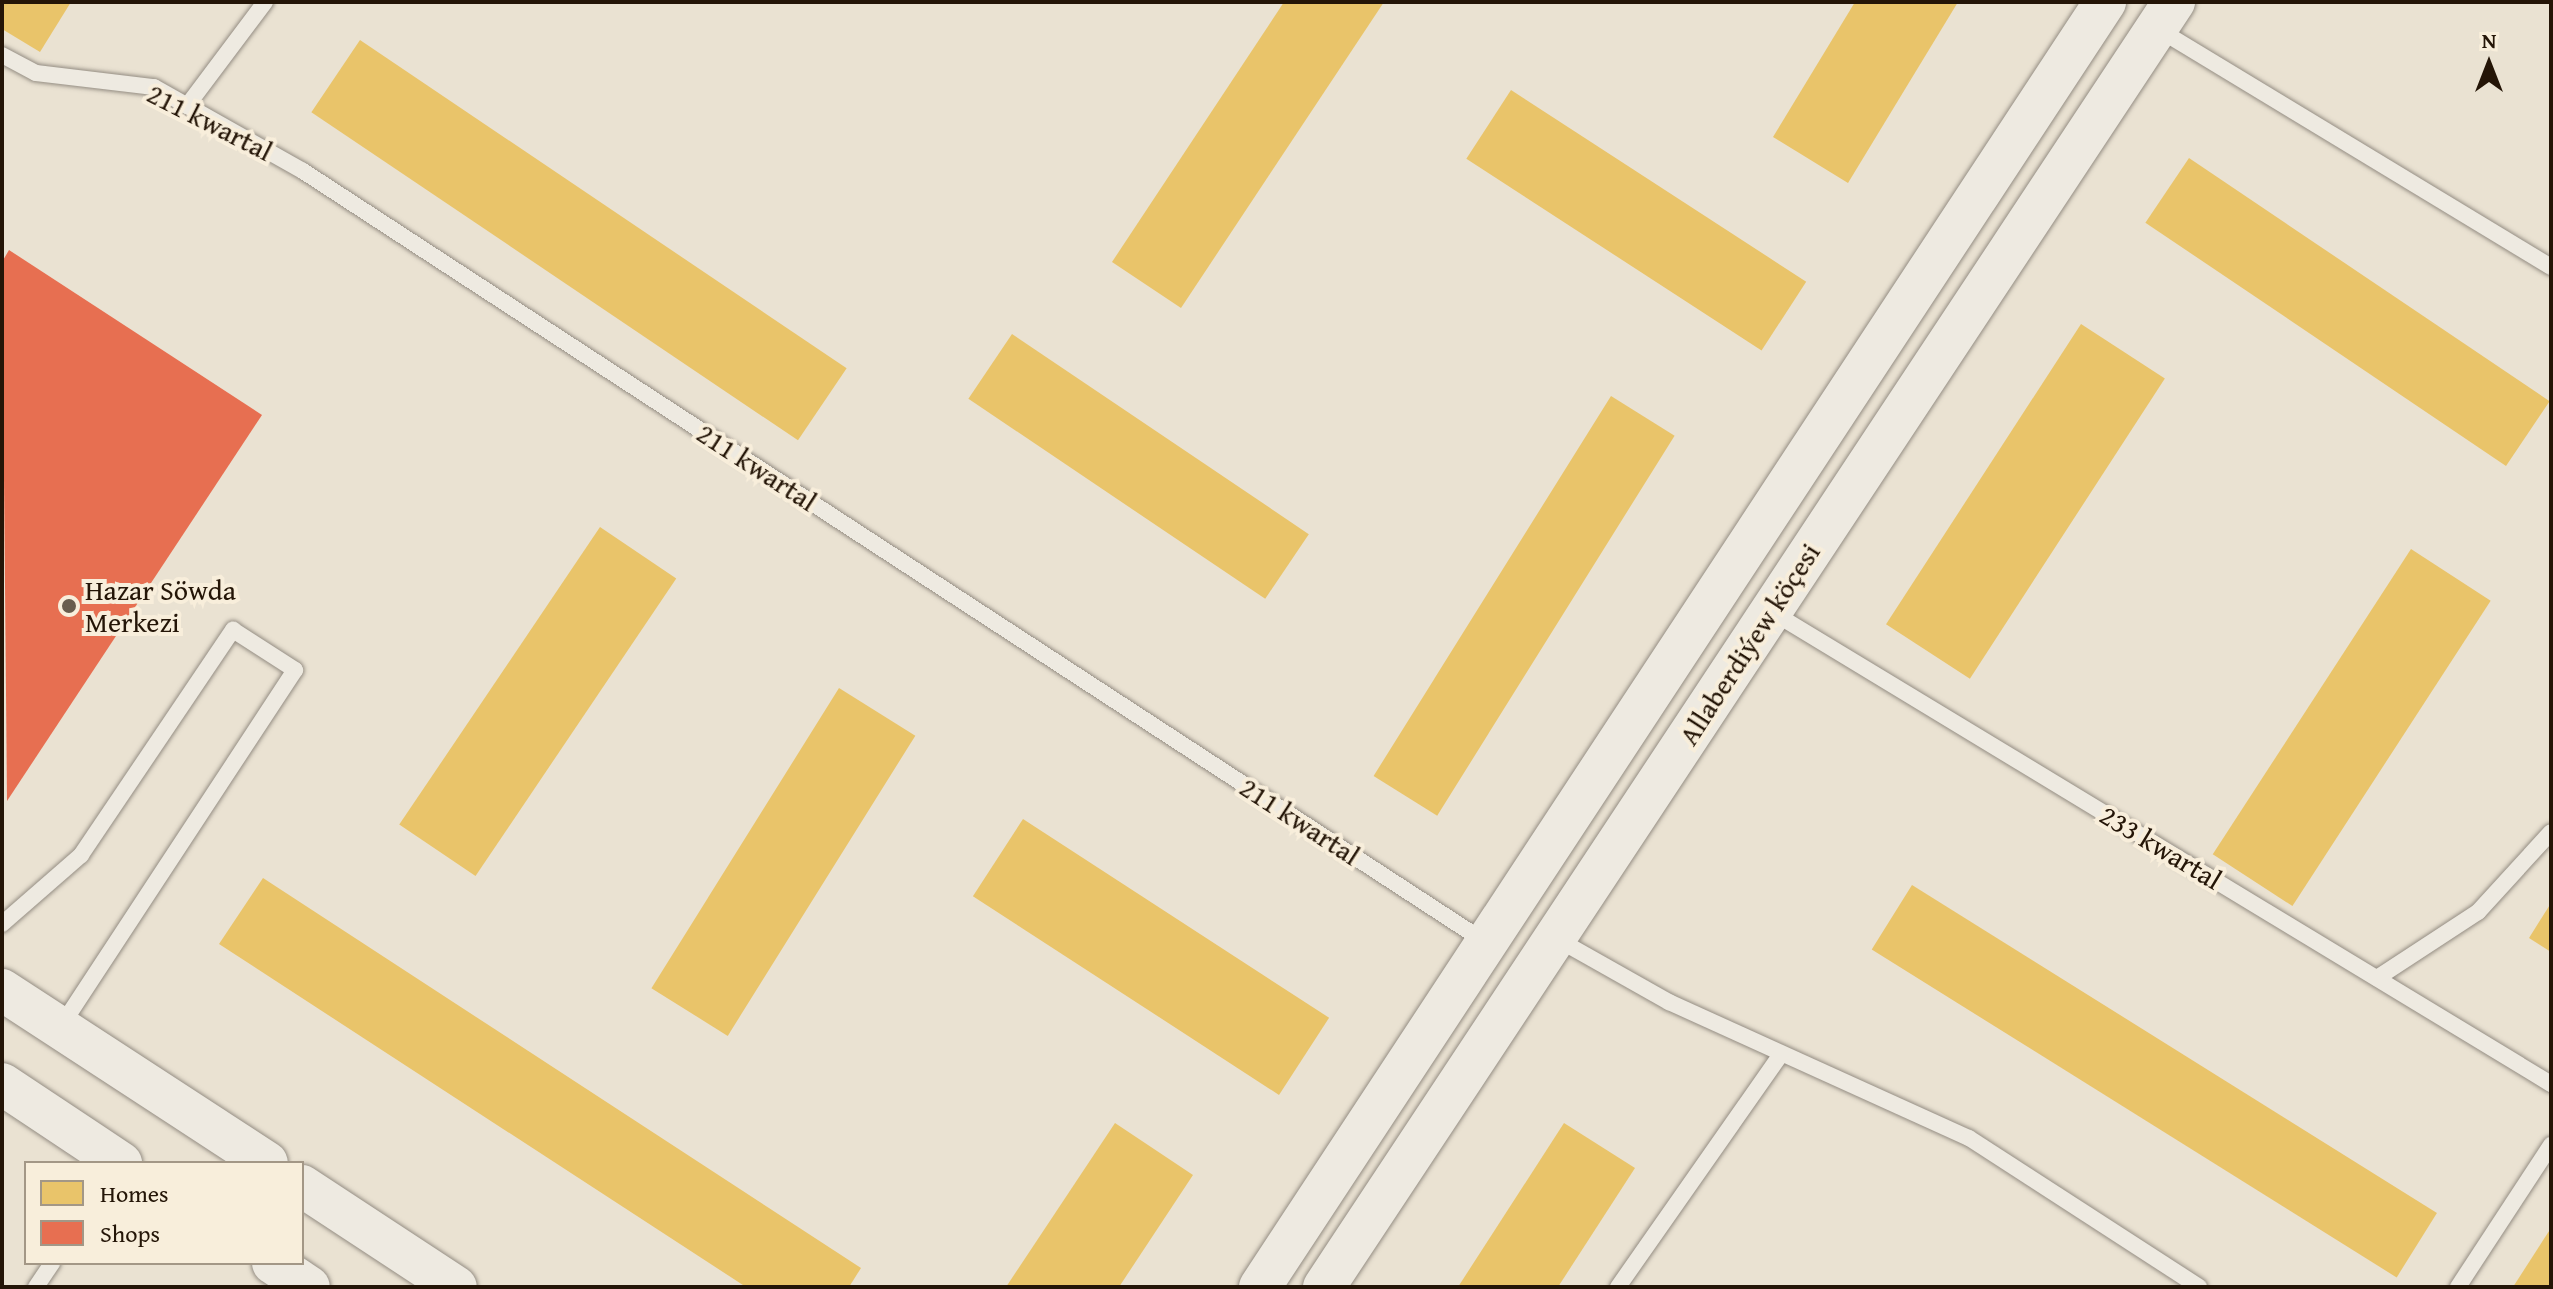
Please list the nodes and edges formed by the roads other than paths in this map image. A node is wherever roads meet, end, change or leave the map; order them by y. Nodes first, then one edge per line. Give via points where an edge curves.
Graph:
1 (265, 2) edge
2 (2105, 2) edge
3 (2165, 15) edge
4 (2, 55) edge
5 (187, 106) junction
6 (2551, 267) edge
7 (1771, 611) junction
8 (2551, 832) edge
9 (2, 924) edge
10 (1555, 938) junction
11 (1487, 943) junction
12 (2377, 978) junction
13 (2, 990) edge
14 (60, 1028) junction
15 (1781, 1054) junction
16 (2, 1084) edge
17 (2551, 1084) edge
18 (2551, 1145) edge
19 (118, 1161) edge
20 (264, 1161) edge
21 (304, 1187) edge
22 (51, 1265) edge
23 (276, 1265) edge
24 (36, 1287) edge
25 (309, 1287) edge
26 (456, 1287) edge
27 (1260, 1287) edge
28 (1324, 1287) edge
29 (1618, 1287) edge
30 (2199, 1287) edge
31 (2458, 1287) edge

1 - 5 lane
2 - 11 street, Allaberdiýew köçesi
3 - 6 lane
3 - 7 street, Allaberdiýew köçesi
4 - 5 lane, 211 kwartal via 36,73 154,87
5 - 11 lane, 211 kwartal via 303,171
7 - 10 street, Allaberdiýew köçesi
7 - 12 lane, 233 kwartal
8 - 12 lane via 2478,912
9 - 14 lane via 81,855 233,630 295,670
10 - 15 lane
10 - 28 street, Allaberdiýew köçesi
11 - 27 street, Allaberdiýew köçesi
12 - 17 lane, 233 kwartal
13 - 14 street
14 - 20 street
15 - 29 lane
15 - 30 lane via 1969,1138
16 - 19 street
18 - 31 lane
21 - 26 street
22 - 24 lane
23 - 25 street

